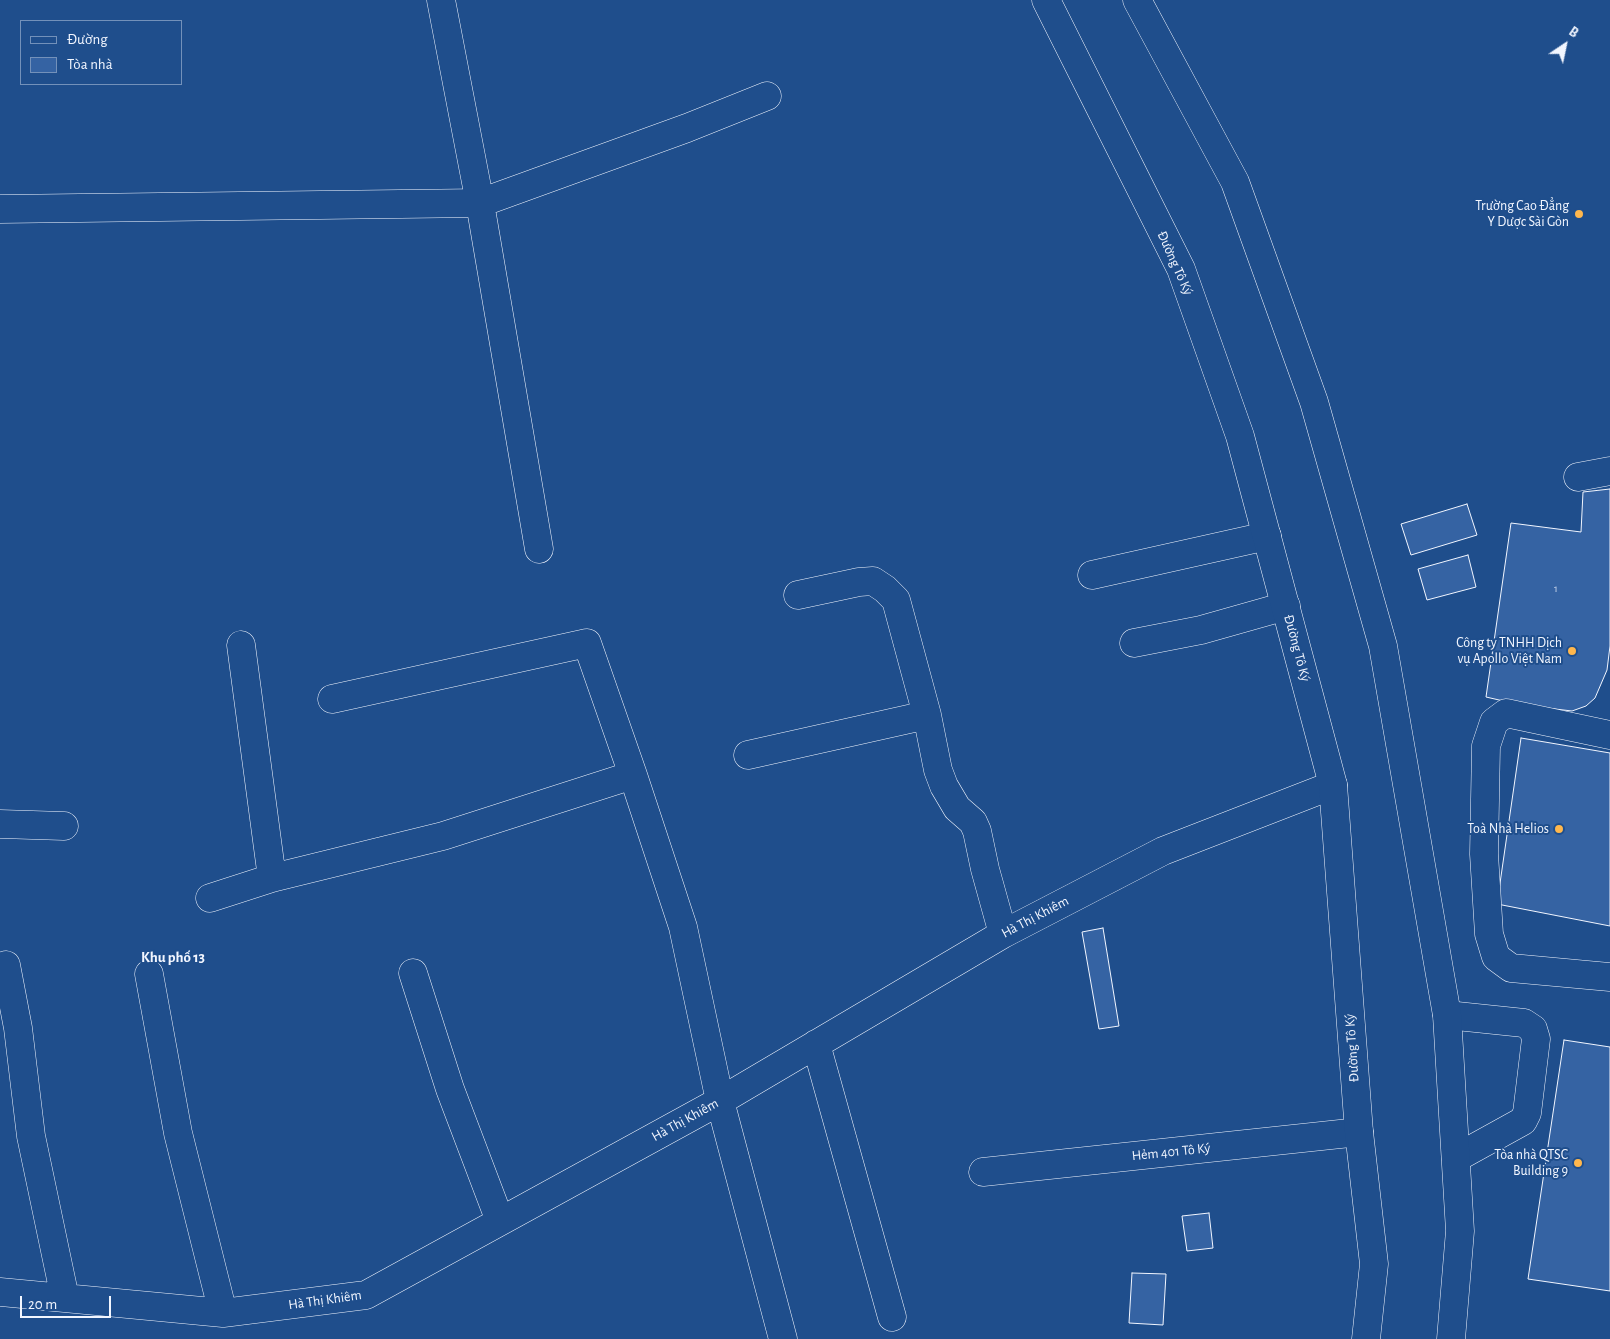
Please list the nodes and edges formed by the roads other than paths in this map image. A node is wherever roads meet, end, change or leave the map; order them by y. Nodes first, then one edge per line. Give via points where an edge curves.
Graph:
1 (441, 0) edge
2 (1046, 0) edge
3 (1137, 0) edge
4 (767, 96) dead end
5 (480, 203) junction
6 (0, 209) edge
7 (1610, 471) edge
8 (1578, 478) dead end
9 (1267, 536) junction
10 (539, 549) dead end
11 (1092, 575) dead end
12 (798, 595) dead end
13 (1286, 606) junction
14 (1134, 643) dead end
15 (241, 645) dead end
16 (332, 699) dead end
17 (927, 715) junction
18 (1608, 733) edge
19 (748, 755) dead end
20 (633, 775) junction
21 (1333, 785) junction
22 (0, 824) edge
23 (64, 826) dead end
24 (272, 878) junction
25 (210, 898) dead end
26 (1003, 934) junction
27 (6, 965) dead end
28 (413, 973) dead end
29 (149, 974) dead end
30 (1610, 977) edge
31 (1447, 1015) junction
32 (816, 1044) junction
33 (720, 1101) junction
34 (1359, 1132) junction
35 (1456, 1158) junction
36 (983, 1172) dead end
37 (500, 1221) junction
38 (0, 1292) edge
39 (65, 1298) junction
40 (223, 1313) junction
41 (892, 1317) dead end
42 (783, 1339) edge
43 (1366, 1339) edge
44 (1451, 1339) edge

1 - 5 street
2 - 9 street, Đường Tô Ký via 1181,269 1240,436
3 - 31 street via 1235,182 1314,402 1383,646
4 - 5 street
5 - 6 street
5 - 10 street
7 - 8 street
9 - 11 street
9 - 13 street, Đường Tô Ký
12 - 17 street via 873,581 885,589 896,600
13 - 14 street via 1201,630
13 - 21 street, Đường Tô Ký
15 - 24 street
16 - 20 street via 587,642
17 - 19 street
17 - 26 street via 944,786 957,808 977,830
18 - 30 street via 1506,713 1494,722 1486,746 1484,854 1489,934 1496,957 1511,968
20 - 24 street via 443,836
20 - 33 street via 683,928
21 - 26 street, Hà Thị Khiêm via 1162,851
21 - 34 street, Đường Tô Ký
22 - 23 street
24 - 25 street
26 - 32 street, Hà Thị Khiêm
27 - 39 street via 18,1028 31,1136
28 - 37 street via 450,1088
29 - 40 street via 178,1133
31 - 35 street
31 - 35 street via 1524,1023 1533,1029 1536,1039 1527,1113 1523,1121
32 - 33 street, Hà Thị Khiêm
32 - 41 street
33 - 37 street, Hà Thị Khiêm
33 - 42 street
34 - 36 street, Hẻm 401 Tô Ký
34 - 43 street, Đường Tô Ký via 1374,1264
35 - 44 street via 1460,1231
37 - 40 street, Hà Thị Khiêm via 366,1295
38 - 39 street, Hà Thị Khiêm
39 - 40 street, Hà Thị Khiêm

